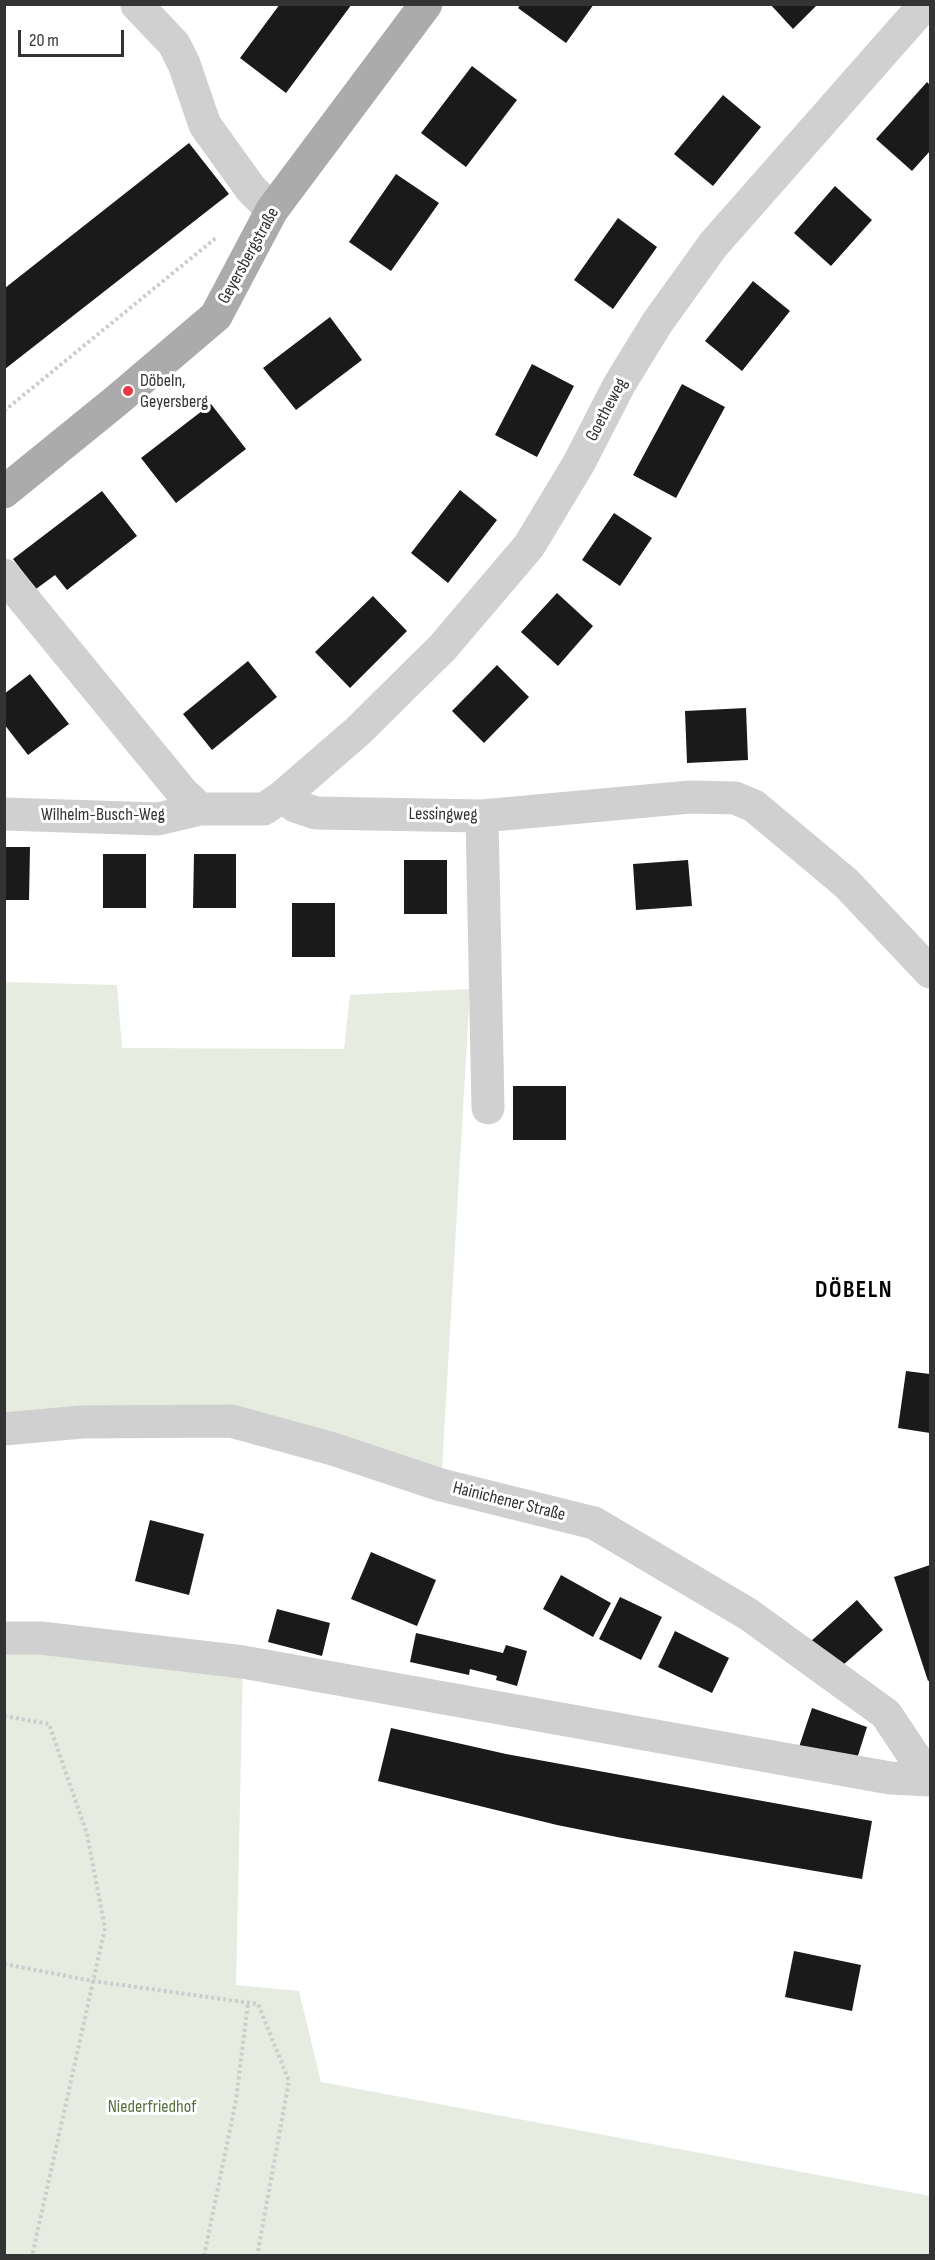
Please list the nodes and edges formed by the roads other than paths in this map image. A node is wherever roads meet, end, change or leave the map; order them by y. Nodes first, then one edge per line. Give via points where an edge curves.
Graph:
1 (426, 4) edge
2 (137, 5) edge
3 (921, 12) edge
4 (267, 205) junction
5 (4, 492) edge
6 (4, 575) edge
7 (283, 796) junction
8 (200, 808) junction
9 (4, 814) edge
10 (482, 816) junction
11 (930, 972) edge
12 (488, 1108) dead end
13 (4, 1429) edge
14 (4, 1638) edge
15 (930, 1780) edge

1 - 4 main road, Geyersbergstraße
2 - 4 street via 174,44 206,125 251,189
3 - 7 street, Goetheweg via 700,262 619,385 579,463 529,546 443,647
4 - 5 main road, Geyersbergstraße via 216,316
6 - 8 street via 182,792
7 - 8 street via 264,809
7 - 10 street, Lessingweg via 295,806 316,813
8 - 9 street, Wilhelm-Busch-Weg via 158,819
10 - 11 street, Lessingweg via 690,797 735,798 754,806 846,883
10 - 12 street
13 - 15 street, Hainichener Straße via 82,1422 231,1421 441,1485 594,1524 748,1614 886,1714
14 - 15 street, Hainichener Straße via 41,1638 243,1662 891,1778

